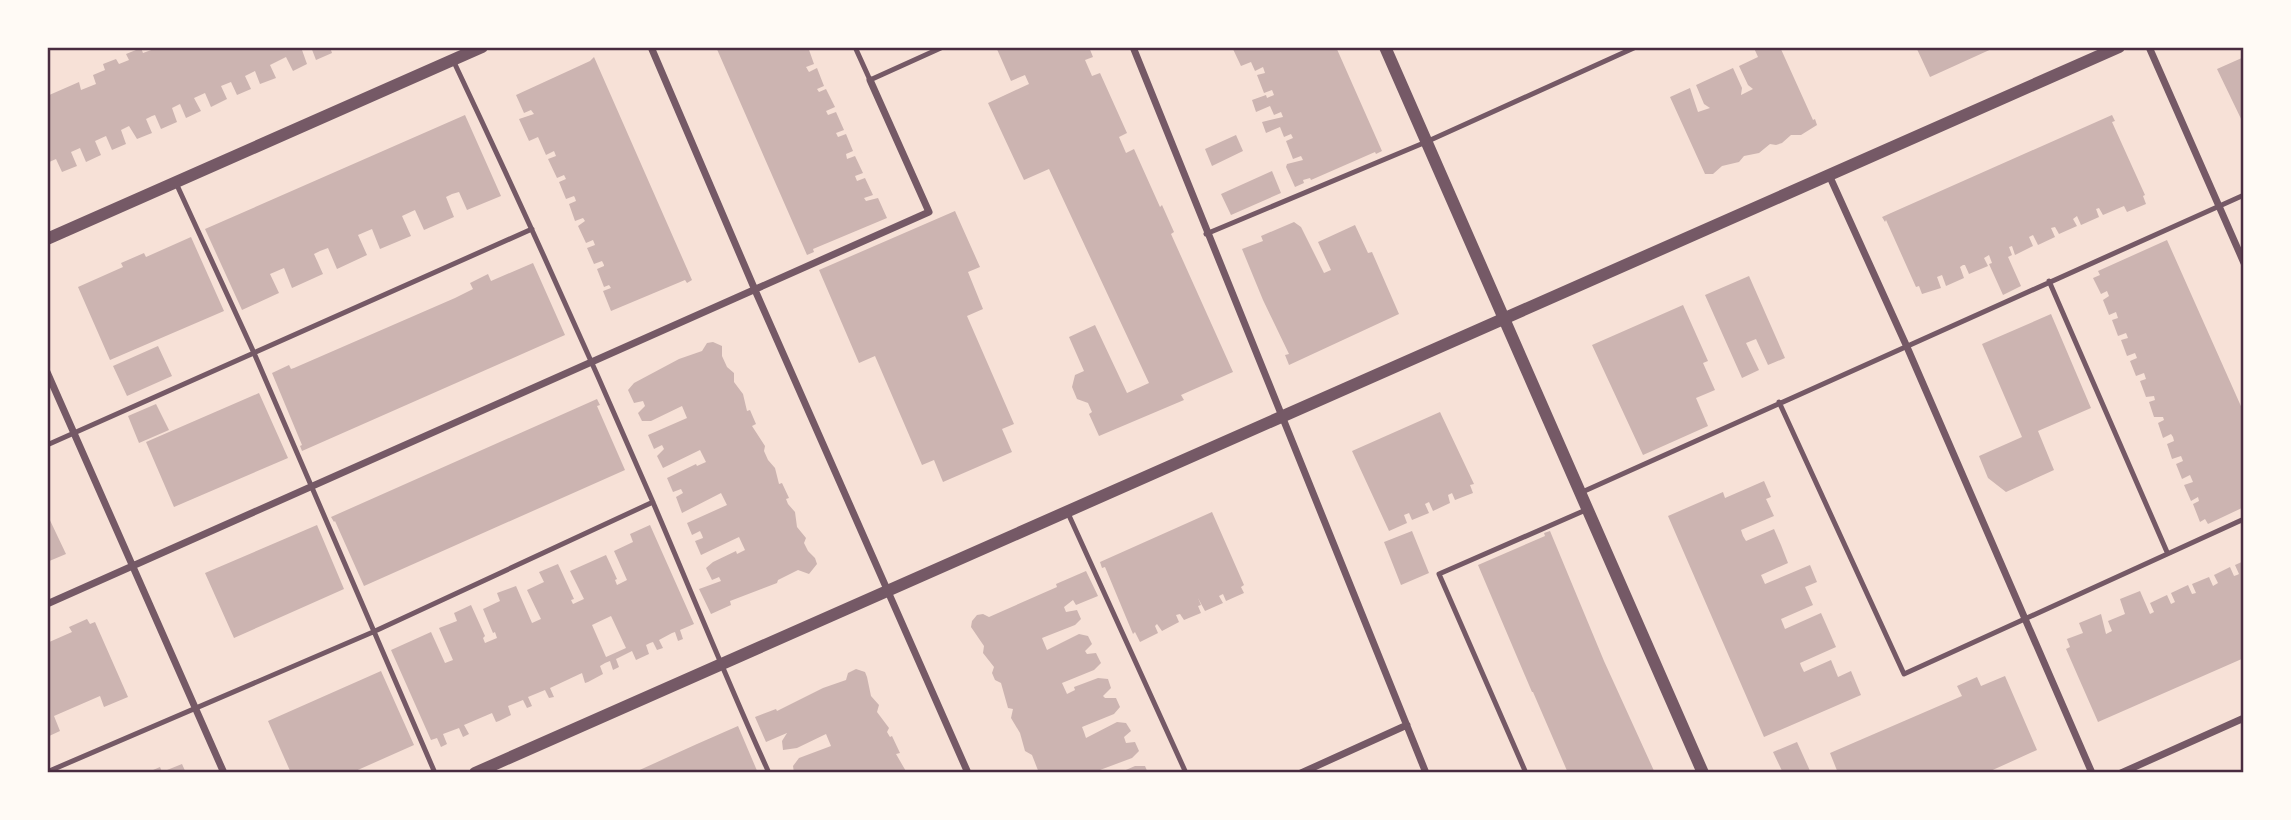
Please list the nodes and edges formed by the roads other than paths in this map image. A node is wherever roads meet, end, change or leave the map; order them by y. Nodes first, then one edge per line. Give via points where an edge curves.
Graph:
1 (482, 47) edge
2 (651, 47) edge
3 (855, 47) edge
4 (943, 47) edge
5 (1133, 47) edge
6 (1385, 47) edge
7 (1636, 47) edge
8 (2119, 47) edge
9 (2149, 47) edge
10 (453, 60) junction
11 (870, 80) junction
12 (1426, 142) junction
13 (1829, 175) junction
14 (176, 183) junction
15 (2244, 195) edge
16 (2218, 205) junction
17 (532, 229) junction
18 (1206, 234) junction
19 (47, 239) edge
20 (2244, 263) edge
21 (2049, 281) junction
22 (755, 290) junction
23 (1504, 318) junction
24 (1907, 347) junction
25 (254, 353) junction
26 (591, 362) junction
27 (47, 372) edge
28 (1779, 402) junction
29 (1281, 417) junction
30 (74, 433) junction
31 (47, 444) edge
32 (310, 487) junction
33 (1580, 493) junction
34 (653, 502) junction
35 (1588, 509) junction
36 (1067, 512) junction
37 (2244, 519) edge
38 (2167, 552) junction
39 (133, 566) junction
40 (887, 590) junction
41 (47, 604) edge
42 (2025, 618) junction
43 (373, 632) junction
44 (720, 665) junction
45 (195, 708) junction
46 (2244, 718) edge
47 (1407, 725) junction
48 (47, 772) edge
49 (224, 773) edge
50 (435, 773) edge
51 (475, 773) edge
52 (768, 773) edge
53 (968, 773) edge
54 (1186, 773) edge
55 (1301, 773) edge
56 (1426, 773) edge
57 (1526, 773) edge
58 (1703, 773) edge
59 (2092, 773) edge
60 (2121, 773) edge

1 - 10 street
2 - 22 street
3 - 11 lane
4 - 11 lane
5 - 18 street
6 - 12 street
7 - 12 lane
8 - 13 street
9 - 16 street
10 - 14 street
10 - 17 lane
11 - 22 street via 929,212
12 - 18 lane
12 - 23 street
13 - 23 street
13 - 24 street
14 - 19 street
14 - 25 lane
15 - 16 lane
16 - 20 street
16 - 21 lane
17 - 25 lane
17 - 26 lane
18 - 29 street
21 - 24 lane
21 - 38 lane
22 - 26 street
22 - 40 street
23 - 29 street
23 - 33 street
24 - 28 lane
24 - 42 street
25 - 30 lane
25 - 32 lane
26 - 32 street
26 - 34 lane
27 - 30 street
28 - 33 lane
28 - 42 lane via 1904,674
29 - 36 street
29 - 47 street
30 - 31 lane
30 - 39 street
32 - 39 street
32 - 43 lane
33 - 35 street
34 - 43 lane
34 - 44 lane
35 - 57 lane via 1439,574
35 - 58 street
36 - 40 street
36 - 54 lane
37 - 38 lane
38 - 42 lane
39 - 41 street
39 - 45 street
40 - 44 street
40 - 53 street
42 - 59 street
43 - 45 lane
43 - 50 lane
44 - 51 street
44 - 52 lane
45 - 48 lane
45 - 49 street
46 - 60 street
47 - 55 street
47 - 56 street

